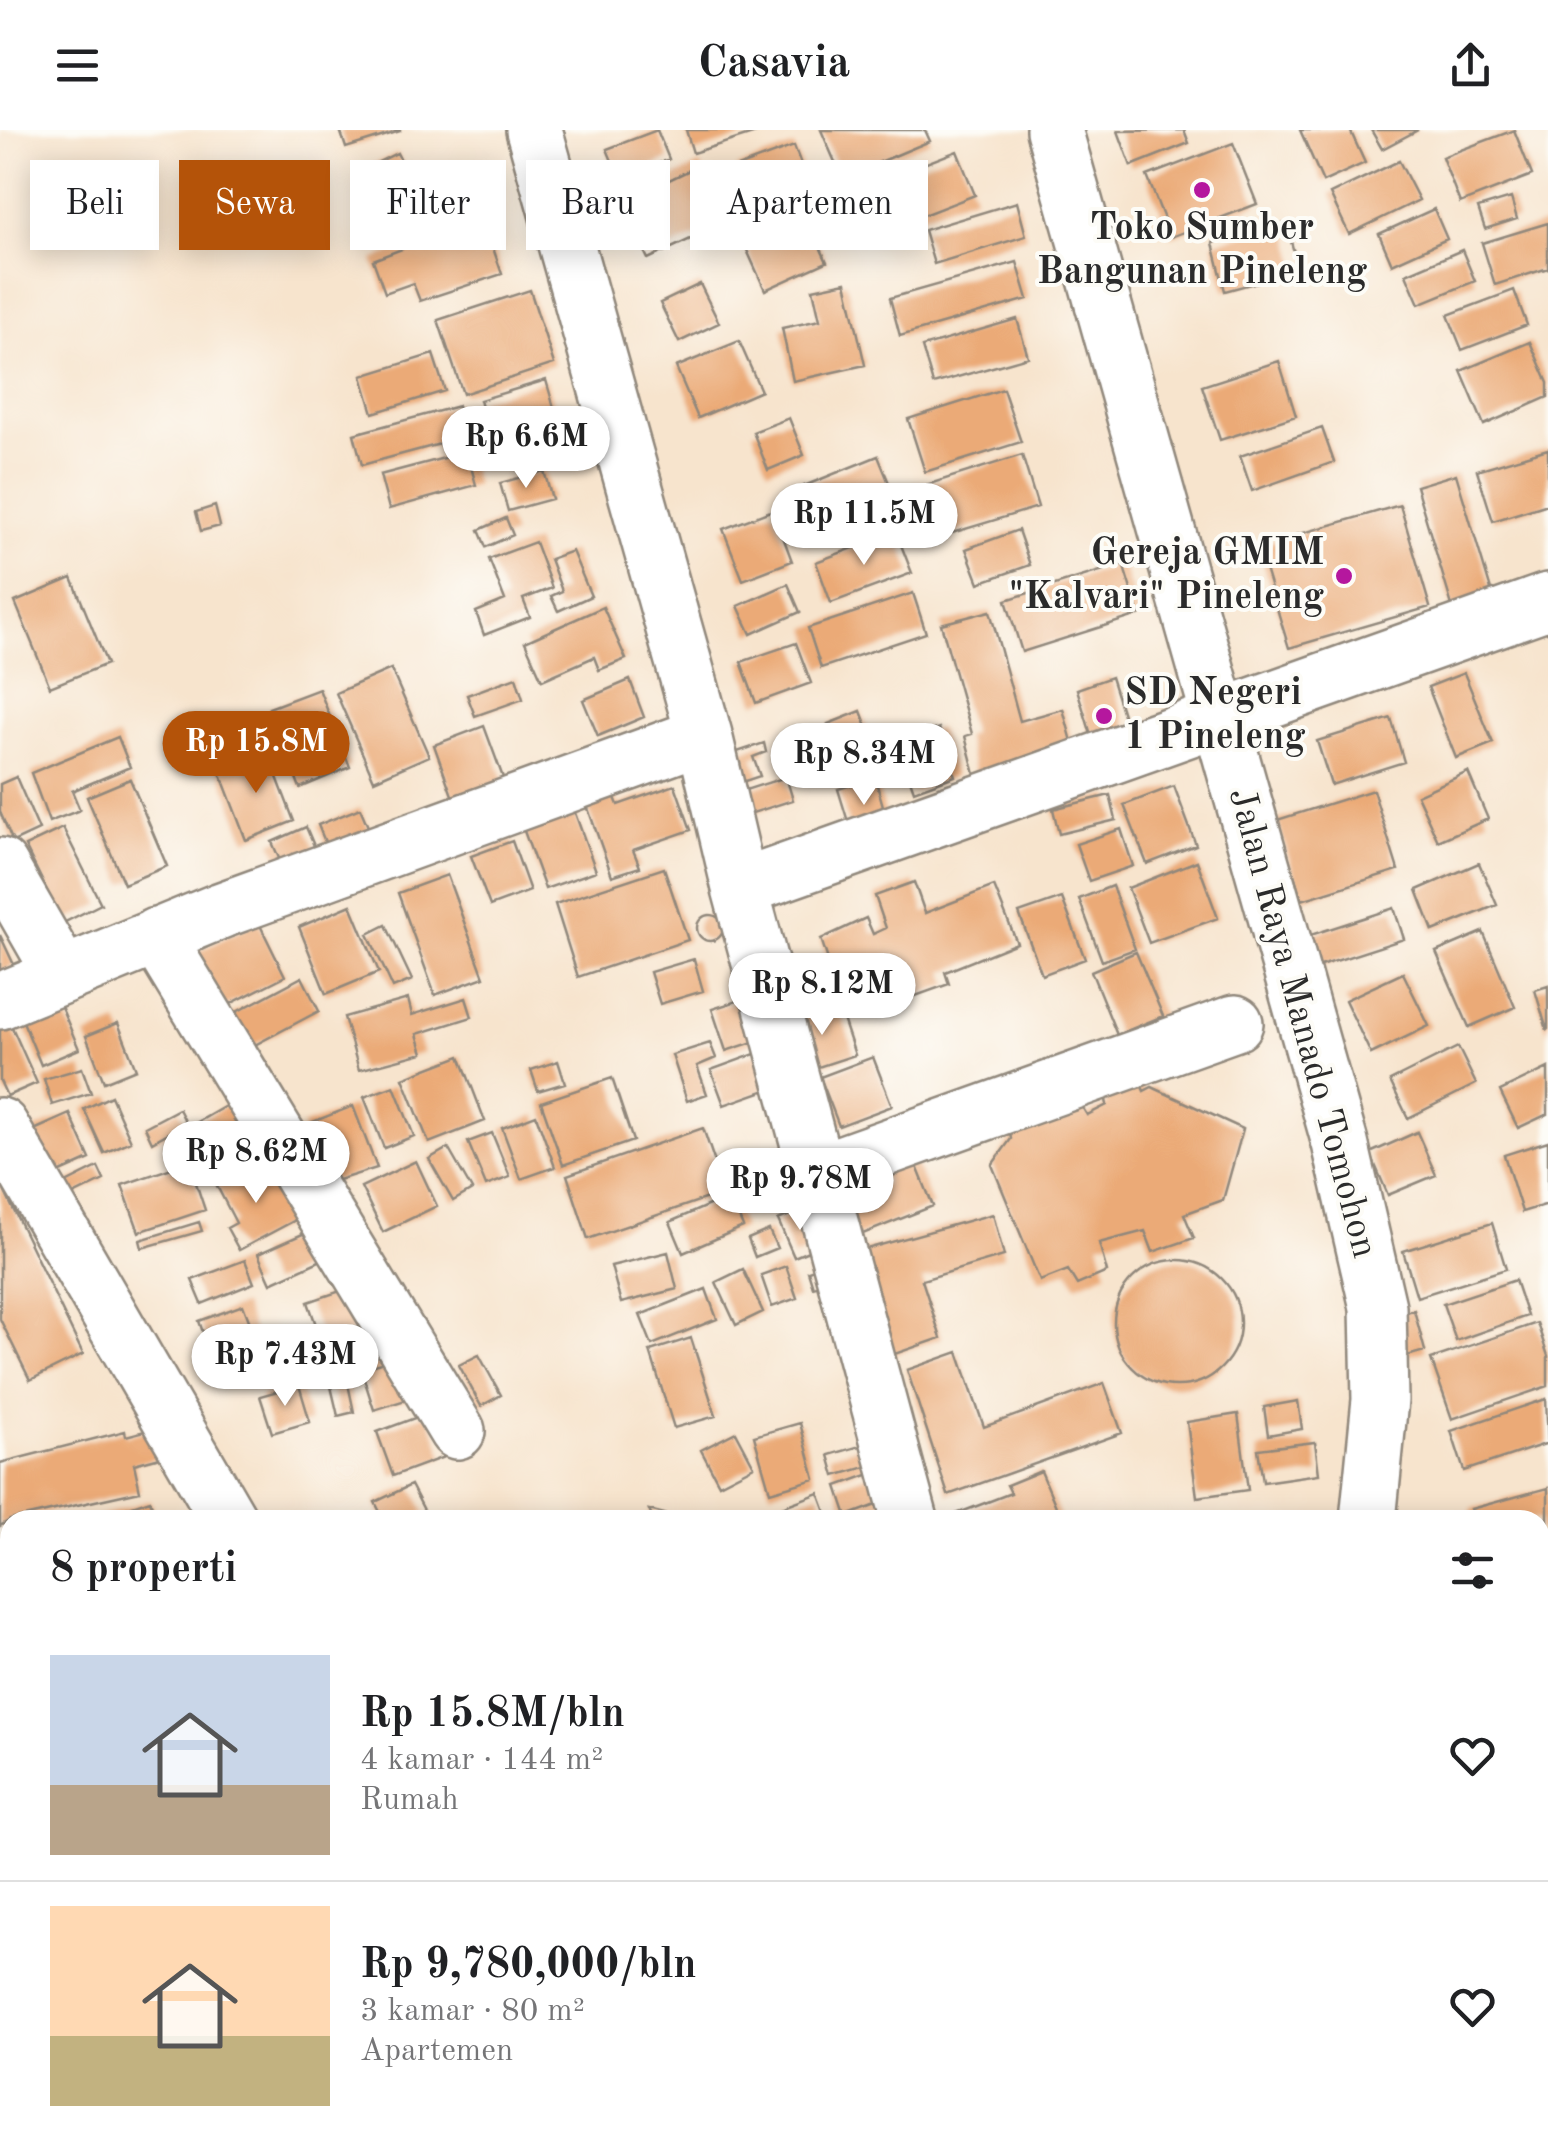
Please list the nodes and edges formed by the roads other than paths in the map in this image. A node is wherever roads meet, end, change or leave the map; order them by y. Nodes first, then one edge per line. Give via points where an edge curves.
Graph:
1 (534, 130) edge
2 (1054, 130) edge
3 (1548, 601) edge
4 (1218, 716) junction
5 (704, 735) junction
6 (0, 866) edge
7 (740, 888) junction
8 (156, 936) junction
9 (62, 974) junction
10 (0, 1001) edge
11 (1235, 1022) dead end
12 (0, 1126) edge
13 (818, 1172) junction
14 (456, 1431) dead end
15 (223, 1510) edge
16 (907, 1510) edge
17 (1369, 1510) edge

1 - 5 main road
2 - 4 main road, Jalan Raya Manado Tomohon
3 - 4 main road
4 - 7 main road
4 - 17 main road, Jalan Raya Manado Tomohon via 1340,1142 1378,1308 1380,1400
5 - 7 main road
5 - 8 main road
6 - 9 main road
7 - 13 main road
8 - 9 main road
8 - 14 main road
9 - 10 main road
11 - 13 main road
12 - 15 main road
13 - 16 main road

